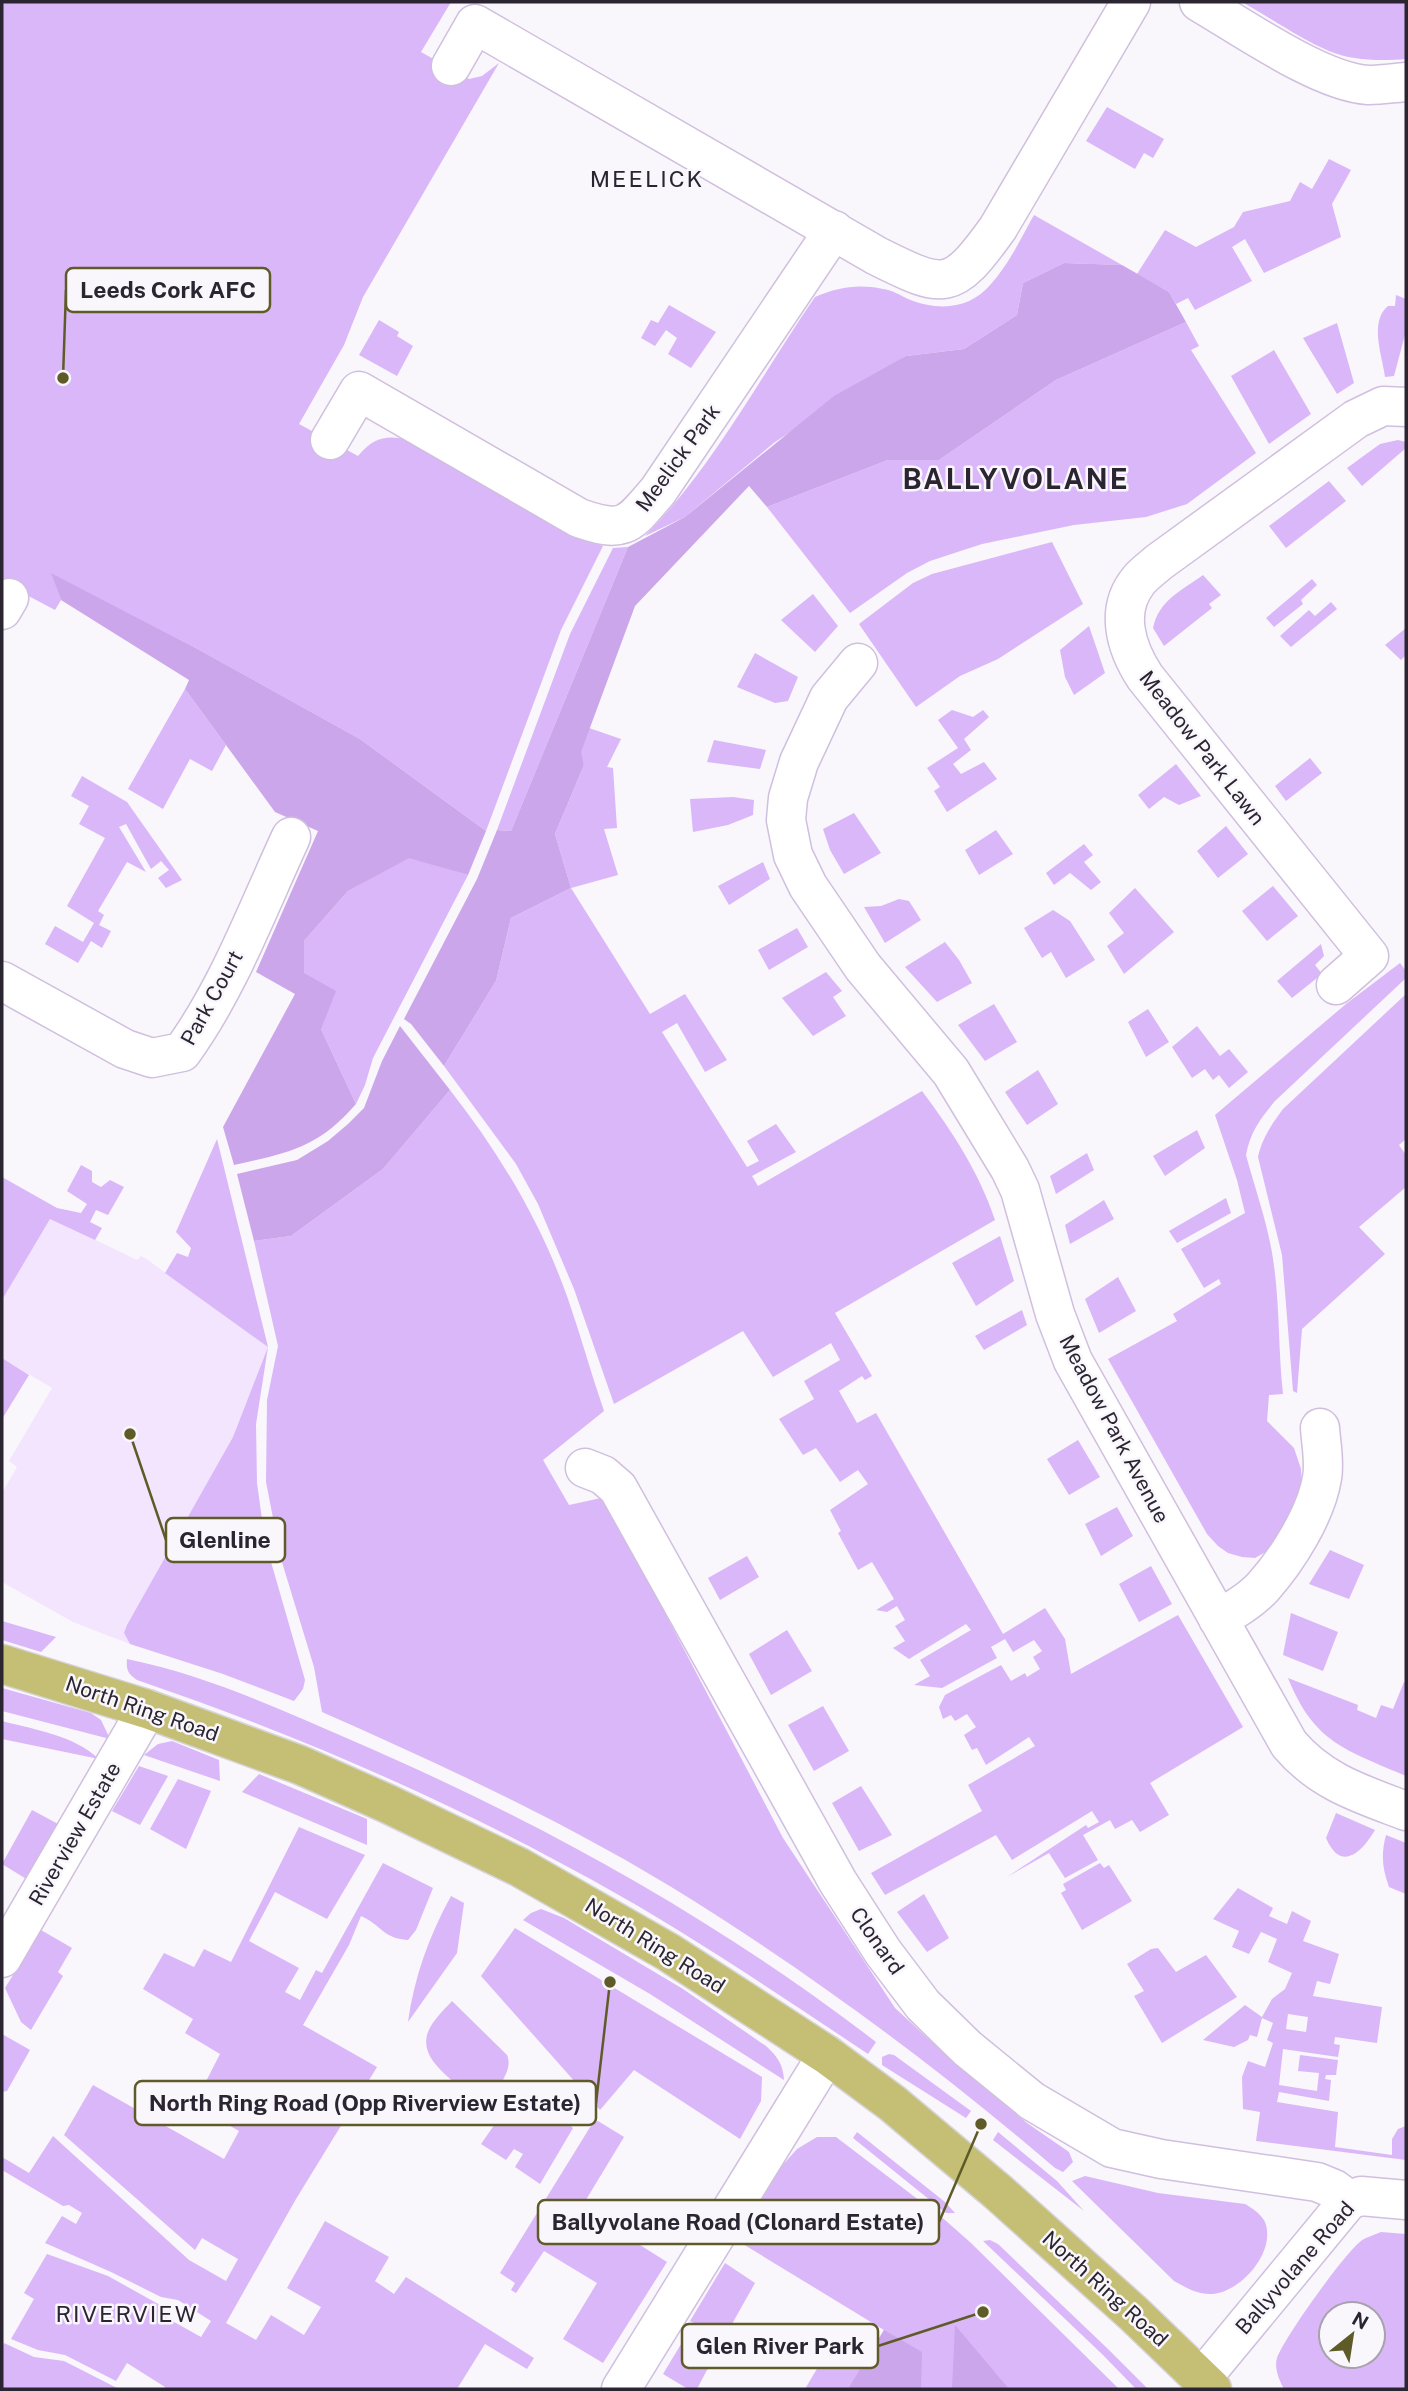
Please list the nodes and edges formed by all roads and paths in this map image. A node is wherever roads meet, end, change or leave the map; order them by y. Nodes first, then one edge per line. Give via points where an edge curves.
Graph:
1 (1131, 2) edge
2 (1199, 2) edge
3 (451, 66) dead end
4 (1406, 82) edge
5 (834, 230) junction
6 (1406, 407) edge
7 (330, 440) dead end
8 (858, 663) dead end
9 (291, 837) dead end
10 (2, 981) edge
11 (1336, 985) dead end
12 (1320, 1429) dead end
13 (585, 1468) dead end
14 (1219, 1619) junction
15 (2, 1664) edge
16 (147, 1709) junction
17 (1406, 1811) edge
18 (2, 1958) edge
19 (827, 2055) junction
20 (1349, 2200) junction
21 (1406, 2200) edge
22 (1207, 2384) edge
23 (621, 2389) edge

1 - 5 street via 998,229 957,276 941,281 919,277
2 - 4 street via 1339,79 1368,85
3 - 5 street via 475,24
5 - 7 street, Meelick Park via 658,491 633,520 613,527 579,518 359,391
6 - 11 street, Meadow Park Lawn via 1383,406 1356,419 1159,562 1138,580 1124,618 1133,658 1145,677 1369,956
8 - 14 street, Meadow Park Avenue via 829,698 799,762 786,820 793,855 808,886 863,967 951,1072 1010,1169 1073,1361
9 - 10 street, Park Court via 229,972 182,1052 152,1058 125,1049
12 - 14 street via 1323,1474 1317,1504 1263,1587
13 - 20 street, Clonard via 618,1488 831,1872 923,2005 967,2048 1032,2101 1112,2148 1317,2182
14 - 17 street, Meadow Park Avenue via 1289,1744 1305,1763 1327,1778
15 - 16 main road, North Ring Road
16 - 18 street, Riverview Estate
16 - 19 main road, North Ring Road via 300,1765 519,1867 668,1952
19 - 22 main road, North Ring Road via 998,2192
19 - 23 street
20 - 21 street, Ballyvolane Road via 1361,2196
20 - 22 street, Ballyvolane Road

